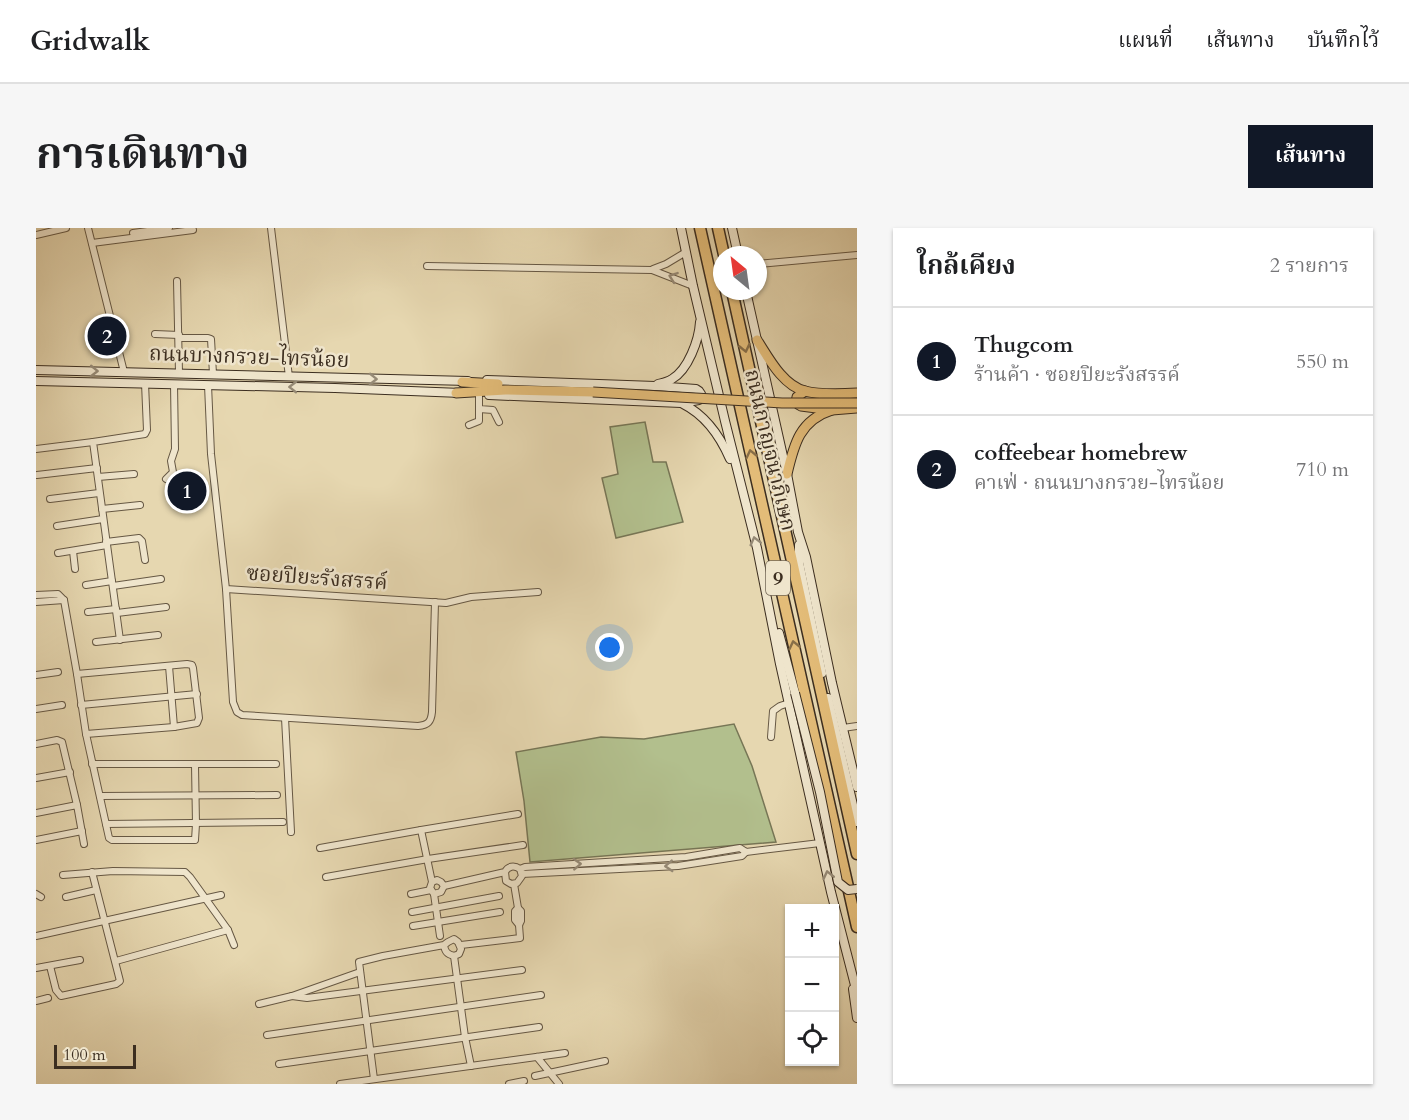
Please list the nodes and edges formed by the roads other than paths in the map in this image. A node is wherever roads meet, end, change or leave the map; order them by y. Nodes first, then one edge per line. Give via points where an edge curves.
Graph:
1 (66, 228) edge
2 (88, 228) edge
3 (169, 228) edge
4 (271, 228) edge
5 (681, 228) edge
6 (700, 228) edge
7 (718, 228) edge
8 (732, 228) edge
9 (193, 230) dead end
10 (36, 235) edge
11 (91, 241) junction
12 (722, 246) edge
13 (736, 246) edge
14 (686, 252) junction
15 (857, 255) edge
16 (767, 263) edge
17 (428, 266) dead end
18 (652, 270) junction
19 (177, 281) dead end
20 (693, 286) junction
21 (734, 300) edge
22 (748, 300) edge
23 (700, 316) junction
24 (155, 334) dead end
25 (179, 336) junction
26 (757, 340) junction
27 (36, 370) edge
28 (124, 372) junction
29 (179, 373) junction
30 (213, 374) junction
31 (288, 377) junction
32 (36, 381) edge
33 (462, 382) junction
34 (145, 383) junction
35 (174, 384) junction
36 (208, 385) junction
37 (655, 386) junction
38 (593, 390) junction
39 (805, 392) junction
40 (456, 393) junction
41 (857, 393) edge
42 (479, 394) junction
43 (857, 401) edge
44 (681, 403) junction
45 (857, 408) edge
46 (479, 409) junction
47 (832, 410) junction
48 (499, 422) dead end
49 (469, 425) dead end
50 (93, 442) junction
51 (36, 449) edge
52 (97, 468) junction
53 (135, 474) dead end
54 (787, 474) junction
55 (37, 475) edge
56 (738, 475) junction
57 (98, 477) junction
58 (166, 479) dead end
59 (99, 493) junction
60 (51, 499) dead end
61 (140, 505) dead end
62 (102, 509) junction
63 (103, 519) junction
64 (57, 526) dead end
65 (798, 532) junction
66 (107, 543) junction
67 (73, 551) junction
68 (58, 553) dead end
69 (145, 560) dead end
70 (75, 570) dead end
71 (161, 579) dead end
72 (113, 583) junction
73 (86, 585) dead end
74 (226, 589) junction
75 (538, 592) dead end
76 (36, 595) edge
77 (767, 597) junction
78 (64, 600) junction
79 (36, 602) edge
80 (435, 602) junction
81 (166, 607) dead end
82 (116, 611) junction
83 (88, 612) dead end
84 (158, 635) dead end
85 (120, 640) junction
86 (96, 642) dead end
87 (169, 666) junction
88 (58, 672) dead end
89 (77, 674) junction
90 (36, 675) edge
91 (197, 694) junction
92 (172, 696) junction
93 (789, 703) junction
94 (62, 705) dead end
95 (81, 705) junction
96 (36, 709) edge
97 (285, 718) junction
98 (857, 726) edge
99 (174, 727) junction
100 (843, 728) junction
101 (86, 734) junction
102 (771, 737) dead end
103 (36, 744) edge
104 (92, 764) junction
105 (276, 764) dead end
106 (195, 765) junction
107 (70, 771) junction
108 (36, 778) edge
109 (857, 787) edge
110 (195, 795) junction
111 (277, 795) dead end
112 (100, 796) junction
113 (77, 805) junction
114 (36, 813) edge
115 (518, 814) dead end
116 (283, 822) dead end
117 (857, 822) edge
118 (106, 824) junction
119 (196, 824) junction
120 (421, 830) junction
121 (82, 831) junction
122 (291, 832) dead end
123 (36, 840) edge
124 (820, 843) junction
125 (84, 844) dead end
126 (523, 845) dead end
127 (320, 848) dead end
128 (857, 854) edge
129 (428, 859) junction
130 (690, 860) junction
131 (601, 862) junction
132 (602, 870) junction
133 (521, 871) junction
134 (92, 872) junction
135 (505, 872) junction
136 (63, 875) dead end
137 (326, 877) dead end
138 (432, 882) junction
139 (514, 884) junction
140 (444, 886) junction
141 (857, 889) edge
142 (96, 890) junction
143 (433, 892) junction
144 (411, 894) dead end
145 (221, 895) dead end
146 (499, 896) dead end
147 (66, 897) dead end
148 (206, 898) junction
149 (436, 908) junction
150 (412, 912) dead end
151 (500, 912) dead end
152 (105, 920) junction
153 (438, 922) junction
154 (413, 926) dead end
155 (857, 927) edge
156 (228, 930) junction
157 (36, 936) edge
158 (440, 936) dead end
159 (234, 945) dead end
160 (444, 945) junction
161 (461, 945) junction
162 (454, 956) junction
163 (80, 960) dead end
164 (116, 961) junction
165 (50, 966) junction
166 (36, 968) edge
167 (522, 969) dead end
168 (360, 972) junction
169 (852, 976) junction
170 (457, 978) junction
171 (363, 992) junction
172 (857, 993) edge
173 (541, 995) dead end
174 (292, 996) junction
175 (48, 998) dead end
176 (36, 1001) edge
177 (259, 1004) dead end
178 (460, 1007) junction
179 (857, 1018) edge
180 (366, 1021) junction
181 (539, 1027) dead end
182 (267, 1035) dead end
183 (465, 1037) junction
184 (371, 1052) junction
185 (565, 1053) dead end
186 (537, 1057) junction
187 (605, 1061) dead end
188 (279, 1064) dead end
189 (471, 1065) junction
190 (551, 1073) junction
191 (535, 1076) dead end
192 (374, 1079) junction
193 (524, 1081) dead end
194 (340, 1084) edge
195 (509, 1084) edge
196 (559, 1084) edge

1 - 10 street
2 - 11 street
3 - 11 street
4 - 31 street
5 - 14 main road
155 -> 6 highway, ถนนกาญจนาภิเษก / 9
7 - 12 highway
8 - 13 main road
9 - 11 street
11 - 28 street
14 - 18 street
14 - 20 main road
15 - 16 street
17 - 18 street
20 -> 18 street
19 - 25 street
20 - 23 main road
21 -> 128 highway, ถนนกาญจนาภิเษก / 9
22 - 26 main road
23 - 37 main road via 697,342 689,360 673,379
23 - 56 main road
24 - 25 street
25 - 29 street
25 - 30 street via 211,339
26 - 39 main road via 785,379
26 - 54 main road
27 -> 28 main road, ถนนบางกรวย-ไทรน้อย
28 - 29 main road, ถนนบางกรวย-ไทรน้อย
29 - 30 main road, ถนนบางกรวย-ไทรน้อย
30 - 31 main road, ถนนบางกรวย-ไทรน้อย
31 -> 33 main road, ถนนบางกรวย-ไทรน้อย
32 - 34 main road, ถนนบางกรวย-ไทรน้อย
33 - 37 main road, ถนนบางกรวย-ไทรน้อย via 499,379
33 - 38 main road
34 - 35 main road, ถนนบางกรวย-ไทรน้อย
34 - 50 street via 145,434
35 - 36 main road, ถนนบางกรวย-ไทรน้อย
35 - 58 street via 176,449 171,461 173,472
40 -> 36 main road, ถนนบางกรวย-ไทรน้อย
36 - 74 street, ซอยปิยะรังสรรค์
37 - 44 main road, ถนนบางกรวย-ไทรน้อย via 696,389 701,394 699,400
38 - 40 main road
38 - 43 main road, bridge
39 - 41 main road
39 - 47 main road via 797,397 798,405
40 - 42 main road, ถนนบางกรวย-ไทรน้อย
42 - 44 main road, ถนนบางกรวย-ไทรน้อย
42 - 46 street
44 - 56 main road via 712,428
45 - 47 main road
46 - 48 street via 493,410
46 - 49 street via 478,421
47 - 54 main road via 821,413 806,426 792,451
50 - 51 street
50 - 52 street
52 - 55 street
52 - 57 street
53 - 57 street
54 - 65 main road
77 -> 56 main road
57 - 59 street
59 - 60 street
59 - 62 street
61 - 62 street
62 - 63 street
63 - 64 street
63 - 66 street
65 - 100 main road
65 - 117 main road via 799,562
66 - 67 street
66 - 69 street via 139,538
66 - 72 street
67 - 68 street
67 - 70 street
71 - 72 street
72 - 73 street
72 - 82 street
74 - 80 street, ซอยปิยะรังสรรค์
74 - 97 street via 233,702 237,712
75 - 80 street, ซอยปิยะรังสรรค์
76 - 78 street via 58,594
77 - 93 main road
77 - 141 main road, bridge via 785,651 838,882 848,890
78 - 79 street
78 - 89 street
80 - 97 street via 432,719 426,725
81 - 82 street
82 - 83 street
82 - 85 street
84 - 85 street
85 - 86 street
87 - 89 street
87 - 91 street via 192,665
87 - 92 street
88 - 90 street
89 - 95 street
91 - 92 street
91 - 99 street via 199,720
92 - 95 street
92 - 99 street
93 - 102 street via 773,711
93 - 124 main road
94 - 96 street
95 - 101 street
97 - 122 street
98 - 100 street
99 - 101 street
100 - 109 main road
101 - 104 street
103 - 107 street via 60,740
104 - 106 street
104 - 112 street
105 - 106 street
106 - 110 street
107 - 108 street
107 - 113 street
110 - 111 street
110 - 112 street
110 - 119 street
112 - 118 street
113 - 114 street
113 - 121 street
115 - 120 street
116 - 119 street
118 - 119 street
118 - 119 street via 111,839 146,840 192,840 196,838
120 - 127 street
120 - 129 street
121 - 123 street
121 - 125 street
124 - 130 street
169 -> 124 main road
126 - 129 street
129 - 137 street
129 - 138 street
130 - 131 street
130 -> 132 street
131 - 132 street
133 -> 131 street via 525,867
132 - 133 street
133 - 135 street via 511,867
133 - 139 street via 521,879
134 - 136 street
134 - 142 street
134 - 148 street via 181,871 188,874
135 - 139 street via 506,881
135 - 140 street
138 - 140 street via 439,881
138 - 143 street
139 - 161 street via 521,911 520,938
140 - 143 street via 441,892
142 - 147 street
142 - 152 street
143 - 144 street
143 - 149 street
145 - 148 street
146 - 149 street
148 - 152 street
148 - 156 street
149 - 150 street
149 - 153 street
151 - 153 street
152 - 157 street
152 - 164 street
153 - 154 street
153 - 158 street
156 - 159 street
156 - 164 street
160 - 161 street via 454,939
160 - 162 street via 448,955
160 - 168 street via 359,962
161 - 162 street via 459,954
162 - 170 street
163 - 165 street
164 - 165 street via 120,981 116,984 61,996
165 - 166 street
167 - 170 street
168 - 171 street
168 - 174 street
169 - 172 main road
169 - 179 main road
170 - 171 street
170 - 178 street
171 - 174 street
171 - 180 street
173 - 178 street
174 - 177 street
175 - 176 street
178 - 180 street
178 - 183 street
180 - 182 street
180 - 184 street
181 - 183 street
183 - 184 street
183 - 189 street
184 - 188 street
184 - 192 street
185 - 186 street
186 - 189 street
186 - 190 street
187 - 190 street
189 - 192 street
190 - 191 street
190 - 196 street
192 - 194 street
193 - 195 street

